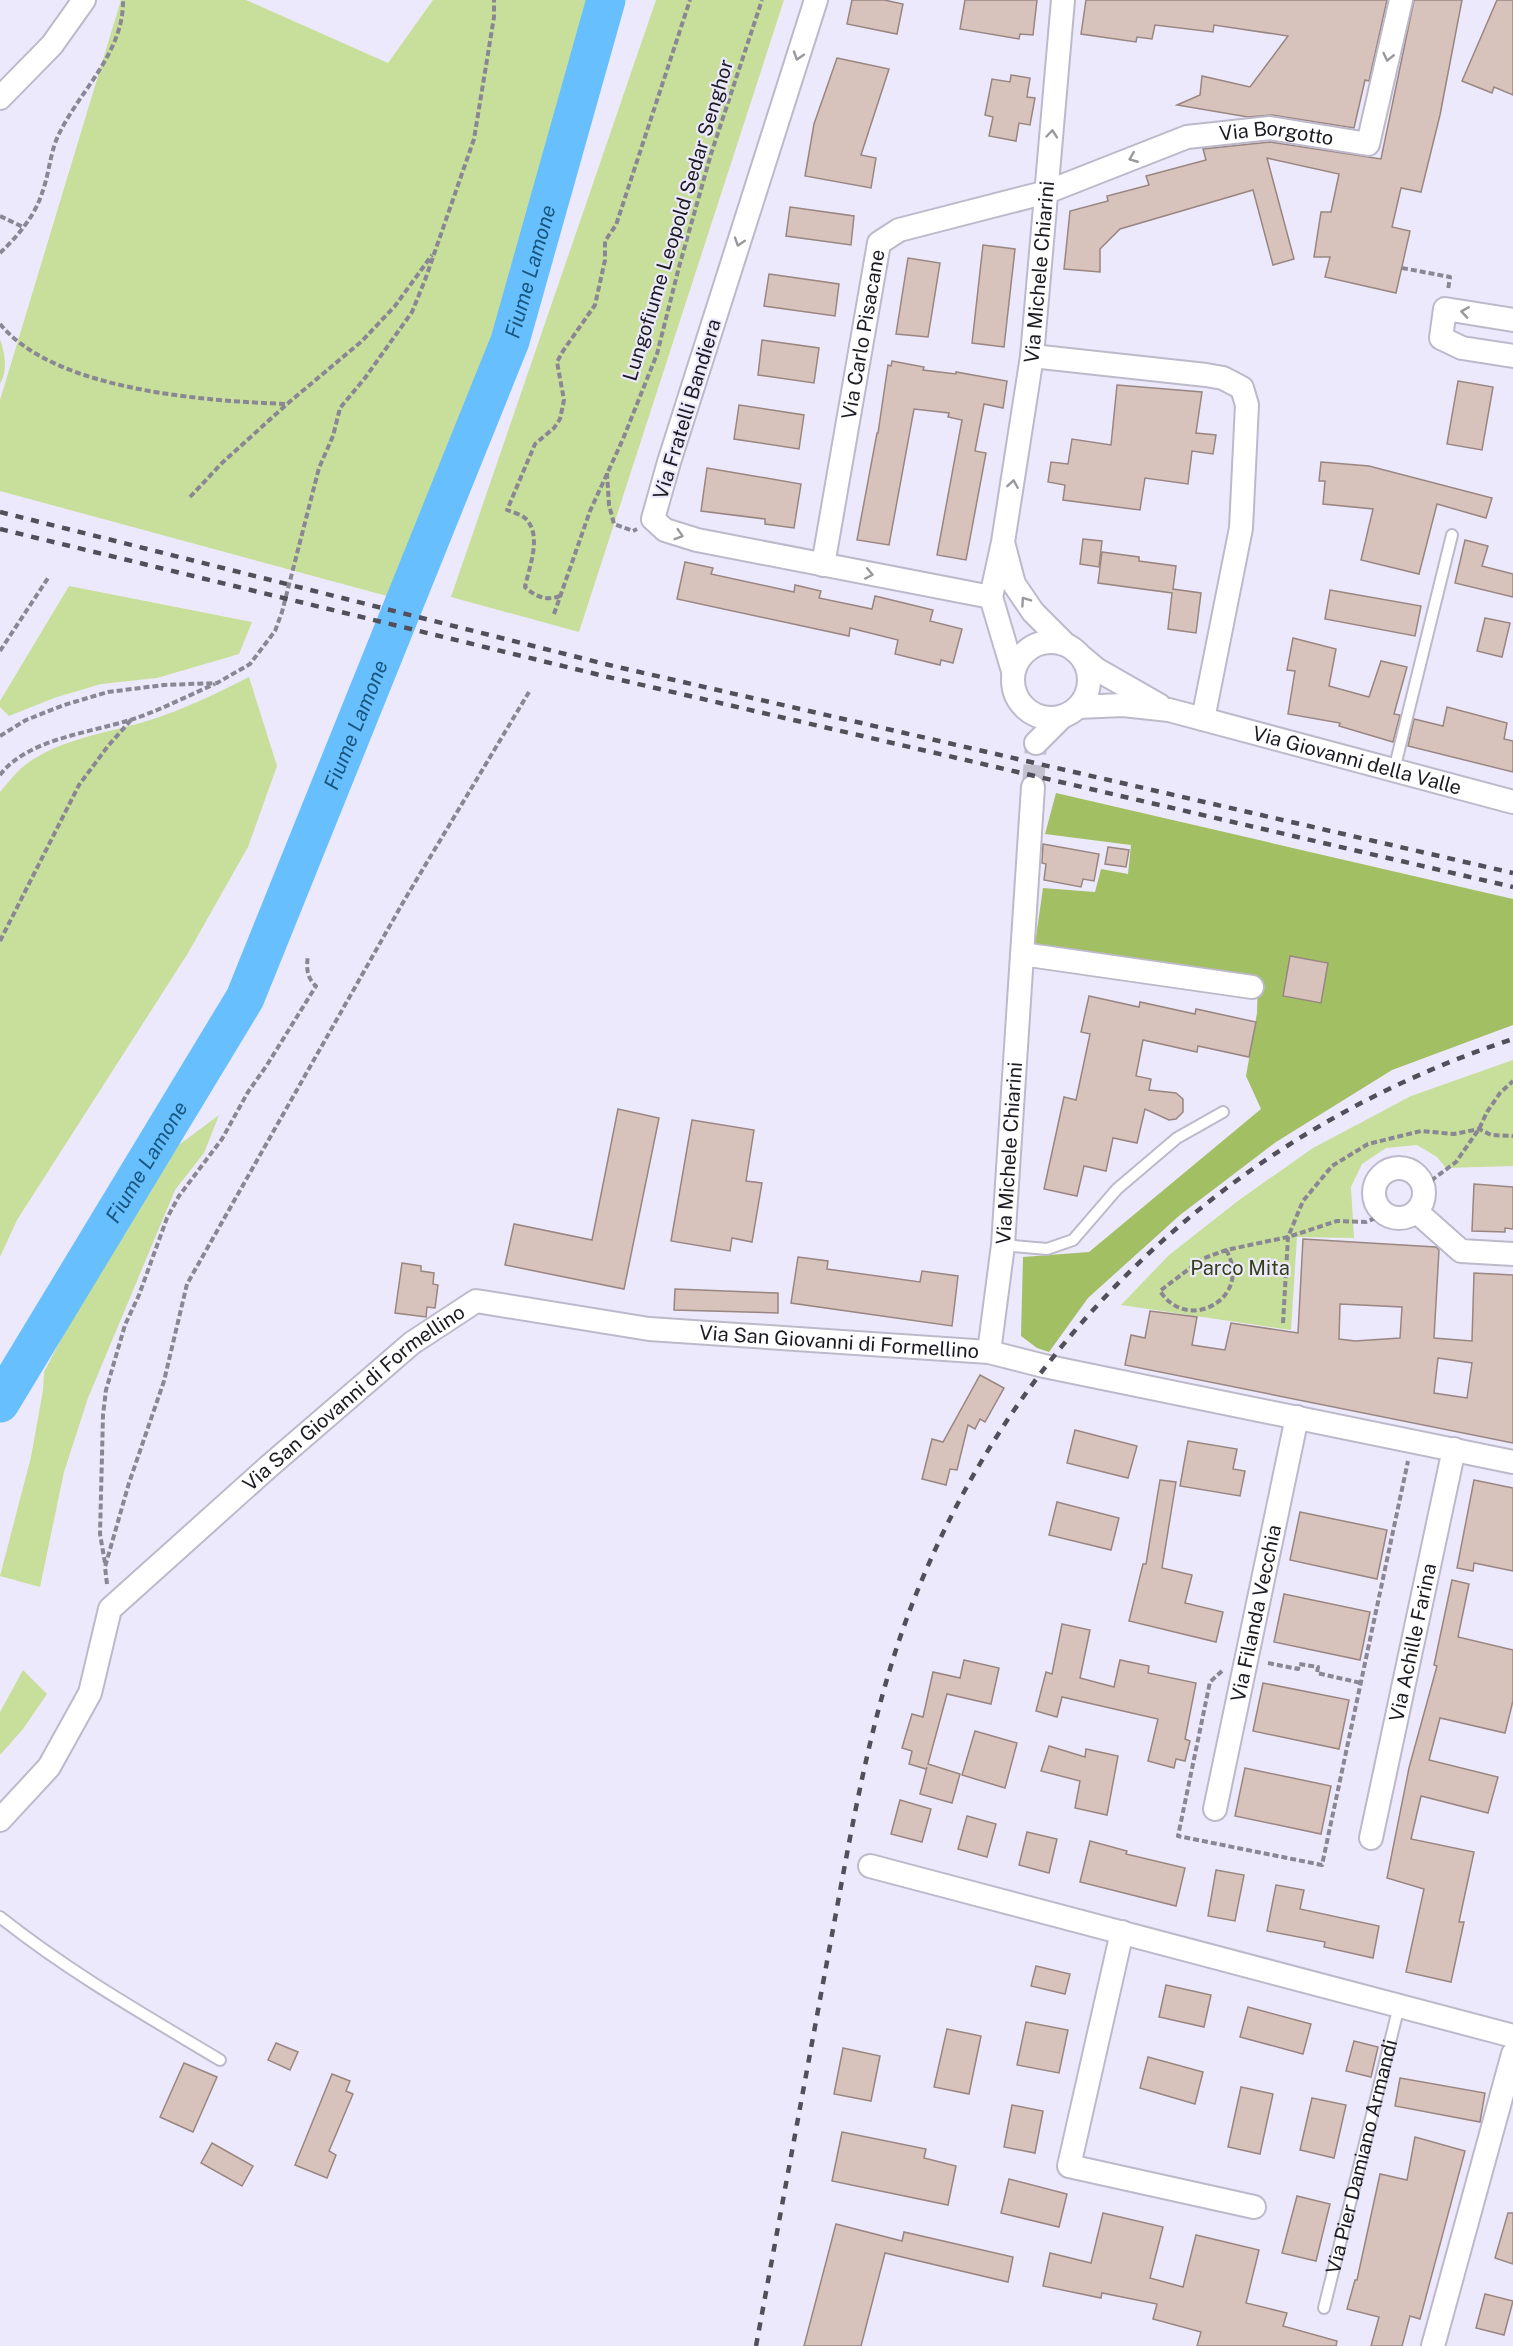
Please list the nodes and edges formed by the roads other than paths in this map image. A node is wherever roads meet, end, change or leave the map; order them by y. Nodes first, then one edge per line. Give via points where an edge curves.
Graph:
1 (84, 0) edge
2 (816, 0) edge
3 (1063, 0) edge
4 (1401, 0) edge
5 (0, 98) edge
6 (1047, 192) junction
7 (1513, 320) edge
8 (1032, 356) junction
9 (1513, 356) edge
10 (1452, 535) dead end
11 (1003, 542) junction
12 (823, 565) junction
13 (991, 597) junction
14 (1065, 644) junction
15 (1083, 658) junction
16 (1013, 671) junction
17 (1169, 710) junction
18 (1070, 712) junction
19 (1030, 713) junction
20 (1203, 719) junction
21 (1394, 770) junction
22 (1033, 788) tunnel mouth
23 (1513, 802) edge
24 (1022, 954) junction
25 (1252, 987) dead end
26 (1223, 1112) dead end
27 (1417, 1212) junction
28 (1003, 1245) junction
29 (1513, 1254) edge
30 (989, 1352) junction
31 (1296, 1417) junction
32 (1454, 1449) junction
33 (1513, 1462) edge
34 (1215, 1809) dead end
35 (0, 1820) edge
36 (1371, 1838) dead end
37 (870, 1866) dead end
38 (0, 1917) edge
39 (1122, 1932) junction
40 (1400, 2006) junction
41 (1513, 2036) edge
42 (1513, 2054) edge
43 (220, 2060) dead end
44 (1254, 2207) dead end
45 (1324, 2308) dead end
46 (1433, 2346) edge

1 - 5 street via 52,45
2 -> 12 street, Via Fratelli Bandiera via 653,519 665,530 697,540
6 -> 3 street, Via Michele Chiarini
4 -> 6 street, Via Borgotto via 1368,144 1270,128 1187,137
6 - 8 street, Via Michele Chiarini
6 - 12 street, Via Carlo Pisacane via 899,230 879,243
7 -> 9 street via 1445,309 1441,338 1462,348
11 -> 8 street, Via Michele Chiarini
8 - 20 street via 1206,375 1242,388 1247,405 1241,528
10 - 21 lane
11 - 13 street, Via Michele Chiarini
14 -> 11 street, Via Michele Chiarini via 1033,612 1014,584
12 -> 13 street, Via Fratelli Bandiera
13 - 16 street, Via Michele Chiarini
14 - 15 street
14 - 16 street via 1039,643 1018,659
15 - 17 street, Via Giovanni della Valle
15 - 18 street via 1089,684 1085,696
16 - 19 street via 1015,695
17 - 18 street, Via Giovanni della Valle via 1123,705
17 - 20 street, Via Giovanni della Valle
18 - 19 street via 1051,718
18 - 19 street via 1036,742
20 - 21 street, Via Giovanni della Valle
21 - 23 street, Via Giovanni della Valle
22 - 24 street, Via Michele Chiarini
24 - 25 street
24 - 28 street, Via Michele Chiarini
26 - 28 lane via 1177,1138 1117,1189 1073,1240 1047,1250
27 - 27 street via 1424,1200 1419,1177 1401,1168 1378,1178 1374,1197 1385,1214 1404,1218
27 - 29 street via 1461,1251
28 - 30 street, Via Michele Chiarini
30 - 31 street
30 - 35 street, Via San Giovanni di Formellino via 649,1329 476,1301 412,1343 110,1609 90,1693 49,1767
31 - 32 street
31 - 34 street, Via Filanda Vecchia
32 - 33 street
32 - 36 street, Via Achille Farina
37 - 39 street
38 - 43 lane via 58,1961
39 - 40 street
39 - 44 street via 1069,2166
40 - 41 street
40 - 45 lane, Via Pier Damiano Armandi
42 - 46 street

